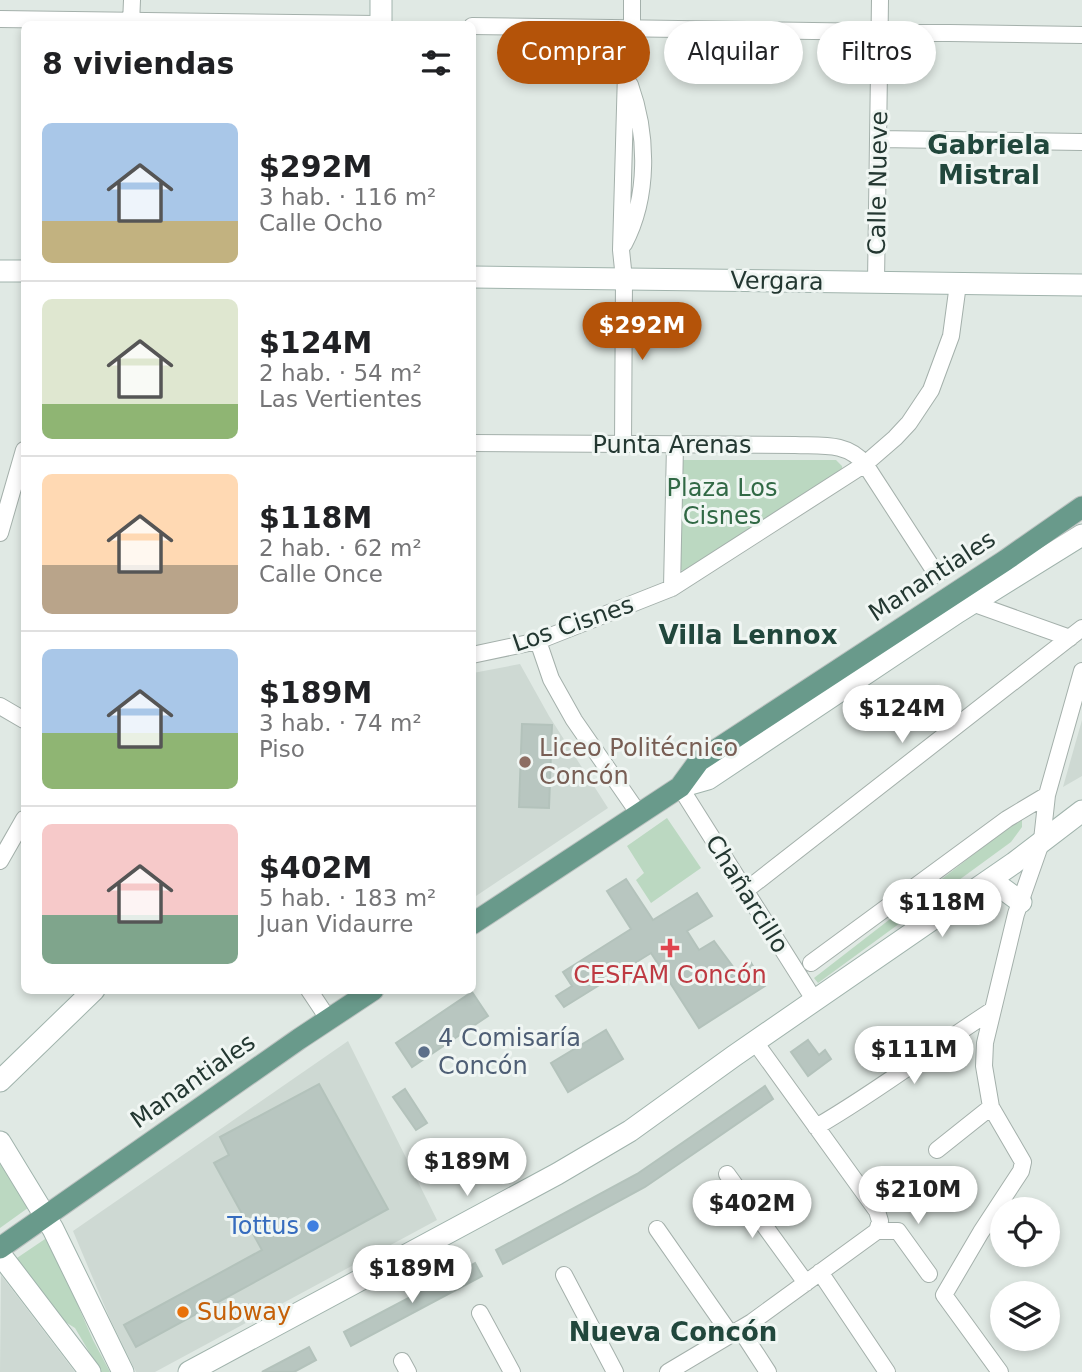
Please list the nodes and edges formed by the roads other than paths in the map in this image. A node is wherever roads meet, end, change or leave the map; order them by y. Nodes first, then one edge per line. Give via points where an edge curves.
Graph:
1 (132, 0) edge
2 (381, 0) edge
3 (632, 0) edge
4 (880, 0) edge
5 (0, 19) edge
6 (66, 21) edge
7 (131, 21) edge
8 (378, 21) edge
9 (632, 21) edge
10 (880, 21) edge
11 (476, 26) edge
12 (497, 26) edge
13 (650, 28) edge
14 (817, 31) edge
15 (936, 33) edge
16 (1082, 34) edge
17 (629, 84) edge
18 (879, 84) edge
19 (878, 139) junction
20 (1082, 142) edge
21 (0, 271) edge
22 (21, 271) edge
23 (476, 277) edge
24 (624, 279) junction
25 (876, 282) junction
26 (958, 284) junction
27 (1082, 285) edge
28 (476, 443) edge
29 (623, 445) junction
30 (675, 445) junction
31 (21, 460) edge
32 (865, 464) junction
33 (1081, 508) edge
34 (0, 533) edge
35 (1082, 535) edge
36 (937, 575) dead end
37 (672, 588) junction
38 (972, 603) junction
39 (1076, 633) edge
40 (538, 641) junction
41 (476, 654) edge
42 (1082, 671) edge
43 (0, 706) edge
44 (21, 718) edge
45 (680, 787) junction
46 (1047, 795) junction
47 (1082, 811) edge
48 (639, 814) junction
49 (21, 824) edge
50 (1042, 841) junction
51 (0, 860) edge
52 (986, 883) junction
53 (745, 891) junction
54 (1021, 902) junction
55 (476, 921) edge
56 (811, 963) dead end
57 (90, 994) edge
58 (312, 994) edge
59 (367, 994) edge
60 (815, 1001) junction
61 (991, 1011) junction
62 (329, 1020) junction
63 (755, 1042) junction
64 (0, 1081) edge
65 (991, 1107) junction
66 (816, 1127) junction
67 (0, 1142) edge
68 (937, 1150) dead end
69 (727, 1174) dead end
70 (46, 1216) junction
71 (657, 1229) dead end
72 (877, 1231) junction
73 (0, 1248) edge
74 (0, 1254) edge
75 (821, 1272) junction
76 (929, 1274) dead end
77 (564, 1275) dead end
78 (806, 1283) junction
79 (480, 1313) dead end
80 (736, 1332) junction
81 (107, 1340) junction
82 (85, 1365) edge
83 (123, 1372) edge
84 (189, 1372) edge
85 (512, 1372) edge
86 (615, 1372) edge
87 (668, 1372) edge
88 (768, 1372) edge
89 (887, 1372) edge
90 (1000, 1372) edge

1 - 7 street
2 - 8 street
3 - 9 street
4 - 10 street, Calle Nueve
5 - 6 street
11 - 12 street
13 - 14 street
15 - 16 street
17 - 24 street via 639,120 642,175 638,209 621,250
18 - 19 street, Calle Nueve
19 - 20 street
19 - 25 street, Calle Nueve
21 - 22 street
23 - 24 street, Vergara
24 - 25 street, Vergara
24 - 29 street
25 - 26 street, Vergara
26 - 27 street, Vergara
26 - 32 street, Los Cisnes via 951,336 931,390 909,423
28 - 29 street, Punta Arenas
29 - 30 street, Punta Arenas
30 - 32 street, Punta Arenas via 837,446
30 - 37 street
31 - 34 street
32 - 36 street
32 - 37 street, Los Cisnes
33 - 45 main road, Manantiales via 699,761
35 - 38 street, Manantiales
37 - 40 street, Los Cisnes
38 - 39 street
38 - 45 street, Manantiales via 708,779
39 - 53 street
40 - 41 street, Los Cisnes
40 - 48 street via 551,679 574,720
42 - 46 street
43 - 44 street
45 - 48 main road, Manantiales
45 - 53 street, Chañarcillo
46 - 50 street
46 - 56 street via 1007,819
47 - 50 street
48 - 55 main road, Manantiales
49 - 51 street
50 - 52 street
50 - 54 street
52 - 54 street via 995,883
52 - 60 street
53 - 60 street, Chañarcillo
54 - 61 street
57 - 64 street
58 - 62 street
59 - 62 main road, Manantiales
60 - 63 street
61 - 65 street via 984,1066
61 - 66 street
62 - 70 main road, Manantiales
63 - 66 street
63 - 84 street via 597,1152
65 - 68 street
65 - 90 street via 1023,1162 1017,1180 944,1295
66 - 72 street via 877,1211
67 - 70 street
69 - 78 street
70 - 73 main road, Manantiales
70 - 81 street
71 - 80 street
72 - 75 street
72 - 76 street via 898,1231
74 - 82 street
75 - 78 street
75 - 89 street
77 - 86 street
78 - 80 street
79 - 85 street
80 - 87 street
80 - 88 street
81 - 82 street via 102,1352
81 - 83 street

